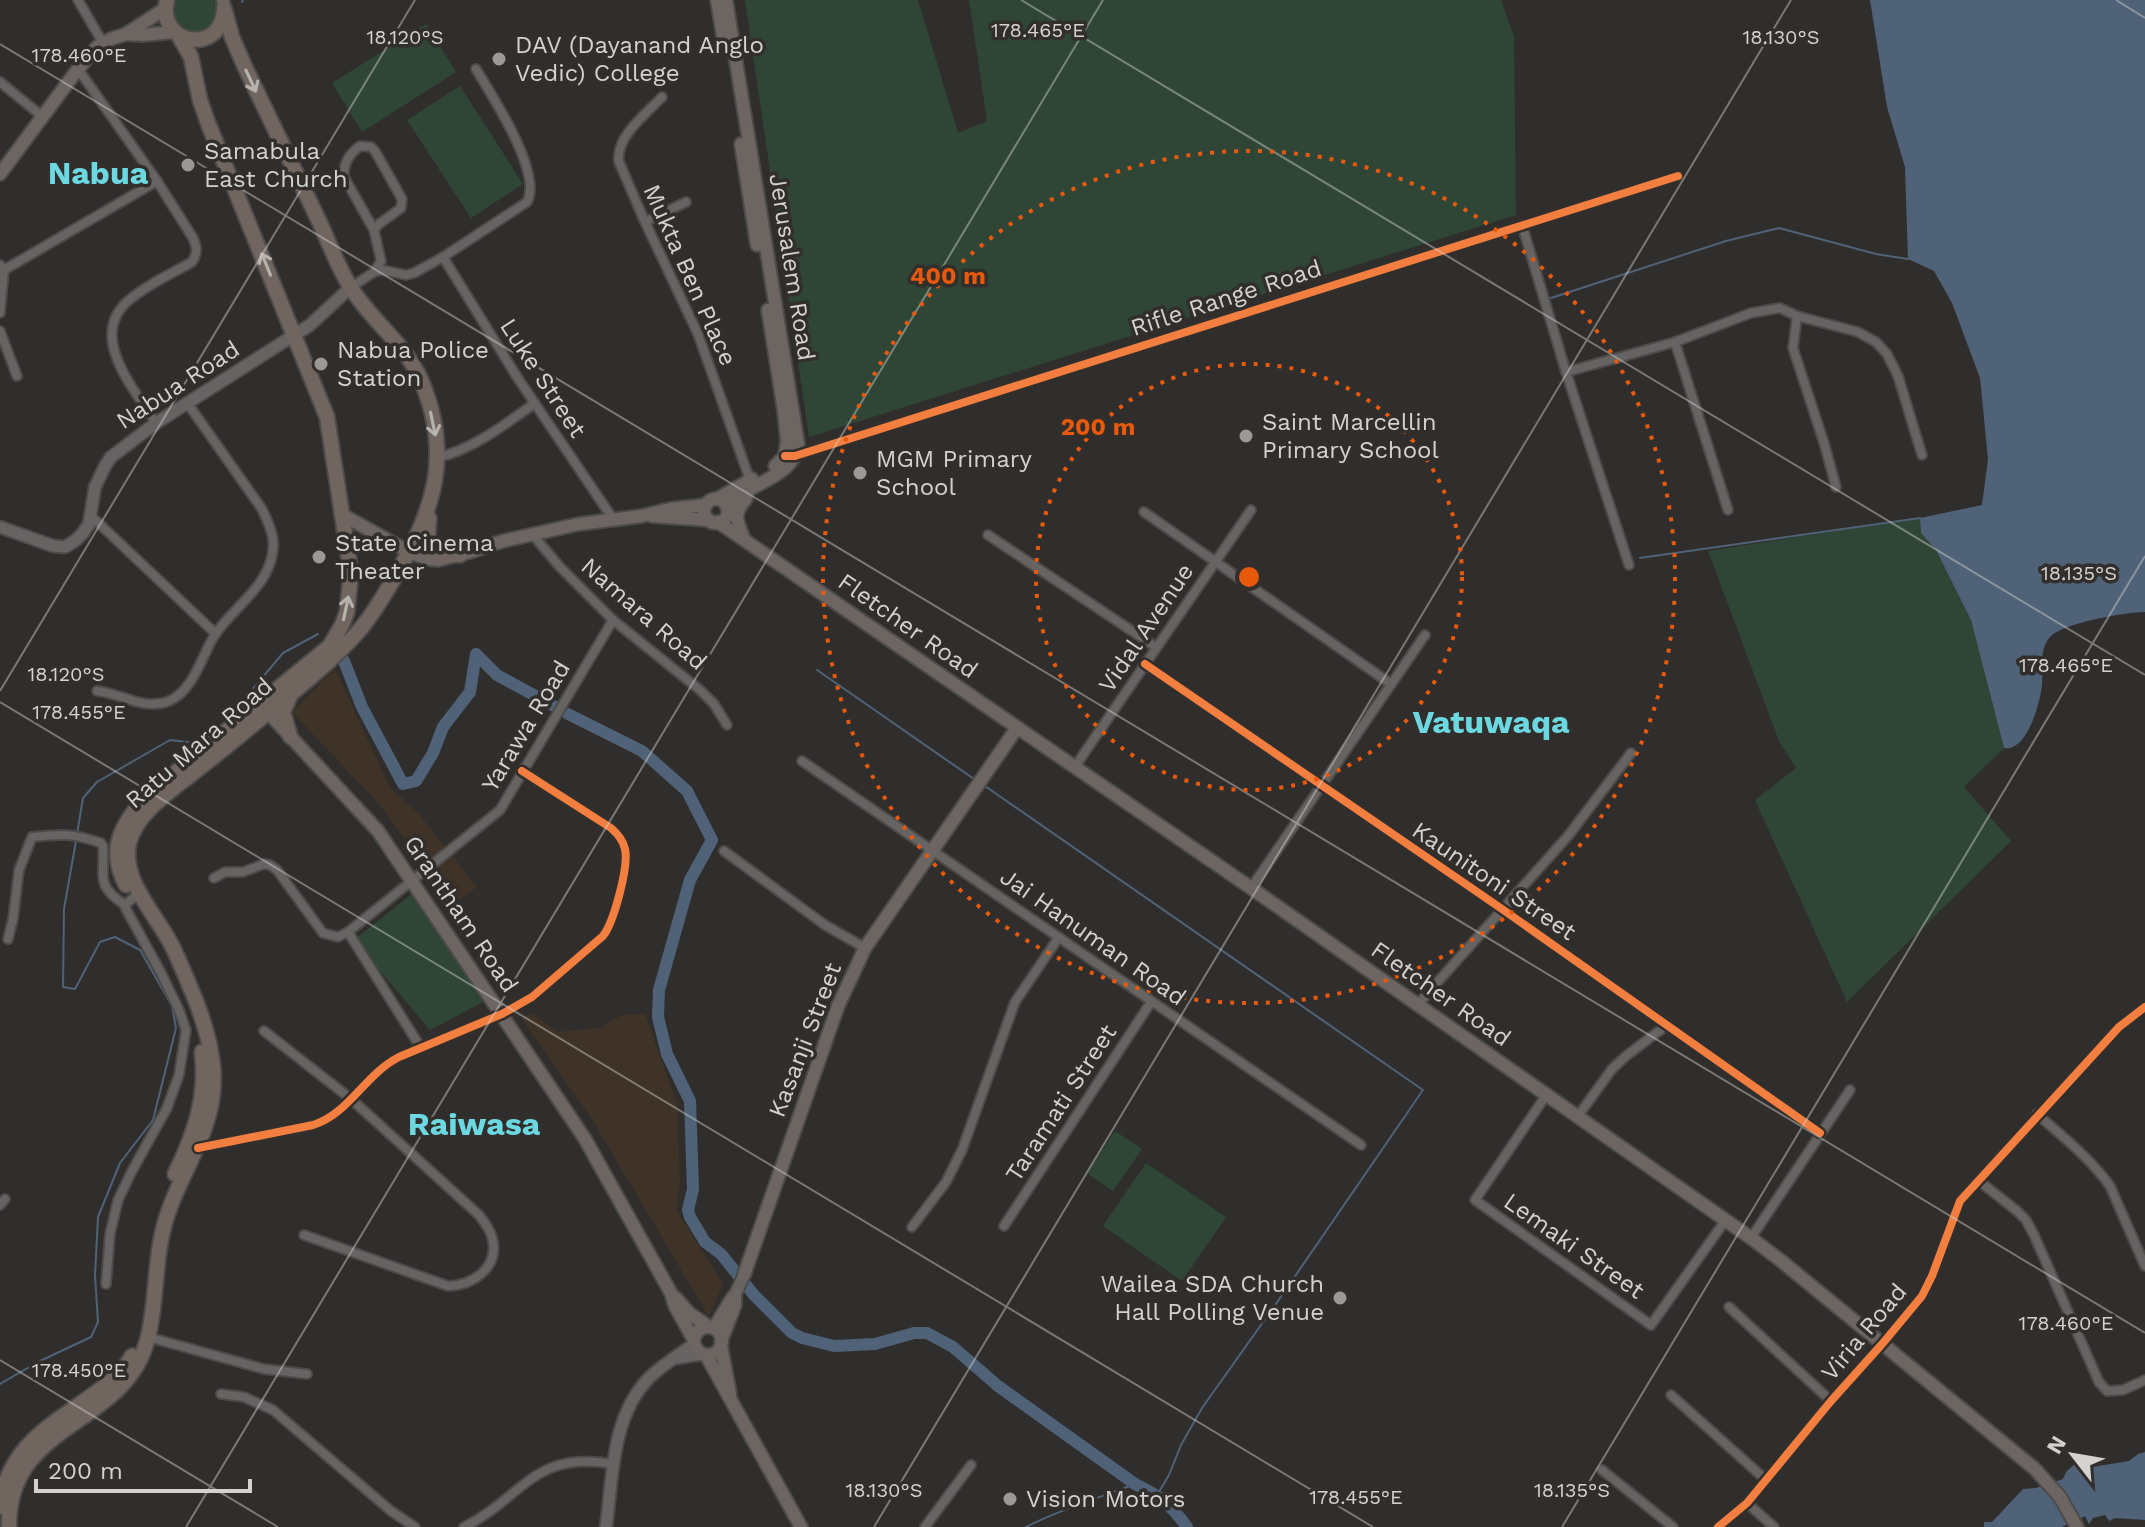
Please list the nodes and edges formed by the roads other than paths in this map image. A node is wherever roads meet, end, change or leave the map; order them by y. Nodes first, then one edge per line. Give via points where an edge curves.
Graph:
1 (78, 0) edge
2 (717, 0) edge
3 (726, 0) edge
4 (223, 2) edge
5 (166, 4) edge
6 (126, 34) junction
7 (177, 34) junction
8 (103, 43) junction
9 (78, 69) junction
10 (476, 69) dead end
11 (0, 82) edge
12 (662, 97) dead end
13 (43, 117) junction
14 (0, 174) edge
15 (1678, 176) dead end
16 (157, 181) junction
17 (686, 202) dead end
18 (645, 222) junction
19 (1522, 225) junction
20 (374, 230) junction
21 (443, 257) junction
22 (2, 268) edge
23 (374, 272) junction
24 (350, 288) junction
25 (0, 313) edge
26 (1797, 316) junction
27 (0, 331) edge
28 (295, 336) junction
29 (1675, 342) junction
30 (1566, 372) junction
31 (17, 376) dead end
32 (535, 403) junction
33 (188, 404) junction
34 (156, 423) junction
35 (1922, 455) dead end
36 (790, 456) junction
37 (437, 458) junction
38 (772, 477) junction
39 (750, 480) junction
40 (1836, 487) dead end
41 (432, 498) junction
42 (1251, 510) dead end
43 (1728, 510) dead end
44 (717, 512) junction
45 (1144, 512) dead end
46 (341, 514) junction
47 (90, 515) junction
48 (613, 519) junction
49 (0, 527) edge
50 (532, 534) junction
51 (988, 535) dead end
52 (744, 539) junction
53 (409, 552) junction
54 (460, 555) junction
55 (1215, 563) junction
56 (1629, 565) dead end
57 (613, 620) junction
58 (216, 634) junction
59 (1425, 635) dead end
60 (1156, 647) junction
61 (1145, 664) junction
62 (1391, 684) junction
63 (293, 690) junction
64 (97, 691) dead end
65 (264, 708) junction
66 (727, 725) dead end
67 (1017, 728) junction
68 (290, 736) junction
69 (1631, 753) dead end
70 (802, 761) dead end
71 (1074, 768) junction
72 (522, 771) junction
73 (1321, 787) junction
74 (724, 851) dead end
75 (932, 851) junction
76 (214, 878) dead end
77 (412, 881) junction
78 (1251, 888) junction
79 (129, 902) junction
80 (1502, 909) junction
81 (348, 932) junction
82 (1059, 937) junction
83 (8, 939) dead end
84 (865, 948) junction
85 (1151, 1002) junction
86 (1418, 1004) junction
87 (2145, 1007) edge
88 (502, 1014) junction
89 (1667, 1025) junction
90 (264, 1031) dead end
91 (421, 1048) junction
92 (1850, 1090) dead end
93 (1547, 1094) junction
94 (351, 1099) junction
95 (2037, 1114) junction
96 (1578, 1116) junction
97 (204, 1132) junction
98 (1820, 1133) junction
99 (218, 1144) junction
100 (1361, 1145) dead end
101 (198, 1148) junction
102 (1979, 1181) junction
103 (1725, 1221) junction
104 (1004, 1226) dead end
105 (912, 1227) dead end
106 (304, 1235) dead end
107 (1751, 1238) junction
108 (2145, 1266) edge
109 (744, 1275) joint
110 (106, 1284) dead end
111 (737, 1292) junction
112 (671, 1293) junction
113 (1729, 1307) dead end
114 (711, 1328) junction
115 (148, 1337) junction
116 (1883, 1343) junction
117 (721, 1344) junction
118 (699, 1348) junction
119 (307, 1374) dead end
120 (2145, 1380) edge
121 (221, 1394) dead end
122 (1671, 1395) dead end
123 (1831, 1401) junction
124 (732, 1405) junction
125 (613, 1464) junction
126 (971, 1465) dead end
127 (1602, 1470) dead end
128 (1766, 1480) junction
129 (1747, 1503) junction
130 (0, 1507) edge
131 (9, 1527) edge
132 (415, 1527) edge
133 (464, 1527) edge
134 (606, 1527) edge
135 (801, 1527) edge
136 (925, 1527) edge
137 (1673, 1527) edge
138 (1718, 1527) edge
139 (1774, 1527) edge
140 (2077, 1527) edge

1 - 8 street
2 - 36 main road, Jerusalem Road
3 - 36 main road, Jerusalem Road via 798,444
4 - 7 highway via 224,18 214,33 197,40
4 -> 24 highway, Ratu Mara Road via 244,65
5 - 6 main road
5 - 7 highway, Ratu Mara Road via 166,17
6 - 7 main road
6 - 8 main road
28 -> 7 highway, Ratu Mara Road via 208,123 195,68
8 - 9 main road
9 - 13 main road
9 - 16 street
10 - 21 street via 520,149 530,197
11 - 13 street
12 - 18 street, Mukta Ben Place via 625,138 618,154
13 - 14 main road
15 - 19 street, Rifle Range Road
16 - 22 street
16 - 34 street via 193,238 196,255 124,304 111,329 118,362
17 - 18 street
18 - 39 street, Mukta Ben Place via 698,334
19 - 30 street
19 - 36 street, Rifle Range Road
20 - 20 street via 344,177 347,160 360,146 375,151 402,199 401,208
20 - 23 street via 381,256
21 - 23 street via 406,275
21 - 32 street, Luke Street
22 - 25 street
23 - 24 street
24 - 28 main road, Nabua Road
24 -> 37 highway, Ratu Mara Road via 416,371 435,425
26 - 29 street via 1780,308 1751,313
26 - 35 street via 1858,332 1887,354
26 - 40 street via 1793,348
27 - 31 street
28 - 33 main road, Nabua Road
28 - 46 highway, Ratu Mara Road via 327,417
29 - 30 street
29 - 43 street
30 - 56 street
32 - 37 street via 488,437
32 - 48 street, Luke Street
33 - 34 main road, Nabua Road
33 - 58 street via 262,509 274,548 269,568
34 - 47 main road, Nabua Road via 105,466
36 - 38 main road via 785,468
36 - 39 main road
37 - 41 highway, Ratu Mara Road
38 - 44 main road
38 - 52 main road via 737,511
39 - 44 main road
41 - 53 highway, Ratu Mara Road
41 - 54 highway via 430,546 436,553
42 - 55 street, Vidal Avenue
44 - 48 main road via 670,509
44 - 52 main road, Fletcher Road
45 - 55 street
46 - 53 main road
65 -> 46 highway, Ratu Mara Road via 330,646 342,625 351,573
47 - 49 main road, Nabua Road via 83,533 65,547
47 - 58 street
48 - 50 main road
50 - 54 main road
50 - 57 street, Namara Road
51 - 60 street
52 - 67 main road, Fletcher Road
53 - 54 main road via 438,560
53 - 63 highway, Ratu Mara Road via 356,634
55 - 60 street, Vidal Avenue
55 - 62 street
57 - 66 street, Namara Road via 700,690
57 - 72 street, Yarawa Road
58 - 64 street via 189,681 169,701 134,702
59 - 62 street
60 - 61 street, Vidal Avenue
61 - 71 street, Vidal Avenue
61 - 73 street, Kaunitoni Street
62 - 73 street
63 - 65 highway, Ratu Mara Road
63 - 68 highway via 283,712
65 - 68 main road, Grantham Road
65 - 79 highway, Ratu Mara Road via 136,808 118,843
65 - 97 highway, Ratu Mara Road via 148,811 129,840 135,885 175,951 210,1044 214,1082
67 - 71 main road, Fletcher Road
67 - 75 main road, Kasanji Street
68 - 77 main road, Grantham Road via 378,831
69 - 80 street via 1568,836
70 - 75 street, Jai Hanuman Road
71 - 78 main road, Fletcher Road
72 - 77 street, Yarawa Road via 500,810
72 - 88 street via 611,828 622,840 626,858 607,930 532,997
73 - 78 street
73 - 80 street, Kaunitoni Street
74 - 84 street
75 - 82 street, Jai Hanuman Road
75 - 84 main road, Kasanji Street
76 - 81 street via 270,865 323,933 338,937
77 - 81 street, Yarawa Road
77 - 88 main road, Grantham Road
78 - 86 main road, Fletcher Road
79 - 83 street via 104,886 101,843 65,833 32,837 19,870
79 - 110 street via 186,1030 167,1108 118,1200
79 - 130 highway, Ratu Mara Road via 165,953 195,1025 202,1055 202,1099 155,1223 132,1358 113,1380 27,1446 9,1475
80 - 86 street
80 - 89 street, Kaunitoni Street
81 - 91 street
82 - 85 street, Jai Hanuman Road
82 - 105 street via 1015,1002 946,1182
84 - 109 main road, Kasanji Street via 838,1006
85 - 100 street, Jai Hanuman Road
85 - 104 street, Taramati Street
86 - 93 main road, Fletcher Road
87 - 95 street, Viria Road via 2119,1027
88 - 91 street
88 - 112 main road, Grantham Road via 585,1139
89 - 96 street via 1612,1069
89 - 98 street, Kaunitoni Street
90 - 94 street
91 - 94 street via 385,1065
92 - 98 street
93 - 96 main road, Fletcher Road
93 - 103 street, Lemaki Street via 1475,1200 1651,1325
94 - 99 street via 320,1122
94 - 106 street via 479,1215 492,1233 490,1264 462,1286 448,1286
95 - 102 street, Viria Road
95 - 108 street via 2110,1186
96 - 103 main road, Fletcher Road
97 - 99 street
97 - 101 highway, Ratu Mara Road
98 - 107 street
99 - 101 street
101 - 115 highway, Ratu Mara Road via 164,1225
102 - 116 street, Viria Road via 1960,1201 1927,1288
102 - 120 street via 2026,1220 2099,1382 2107,1391
103 - 107 main road, Fletcher Road
107 - 116 main road, Fletcher Road
109 - 111 main road, Kasanji Street
111 - 114 main road, Kasanji Street
111 - 117 main road, Kasanji Street
112 - 114 main road, Grantham Road
112 - 118 main road, Grantham Road
113 - 123 street
114 - 117 main road
114 - 118 main road via 699,1331
115 - 119 street via 264,1369
115 - 131 highway, Ratu Mara Road via 142,1358 123,1384 35,1454 10,1505
116 - 123 street, Viria Road
116 - 140 main road, Fletcher Road via 2035,1469
117 - 118 main road via 716,1352
117 - 124 main road, Grantham Road
118 - 124 main road, Grantham Road
118 - 125 main road via 655,1372 639,1389 623,1419
121 - 132 street via 273,1410
122 - 128 street
123 - 128 street, Viria Road
124 - 135 main road, Grantham Road
125 - 133 street via 556,1465
125 - 134 main road
126 - 136 street
127 - 137 street
128 - 129 street, Viria Road
129 - 138 street, Viria Road
129 - 139 street

